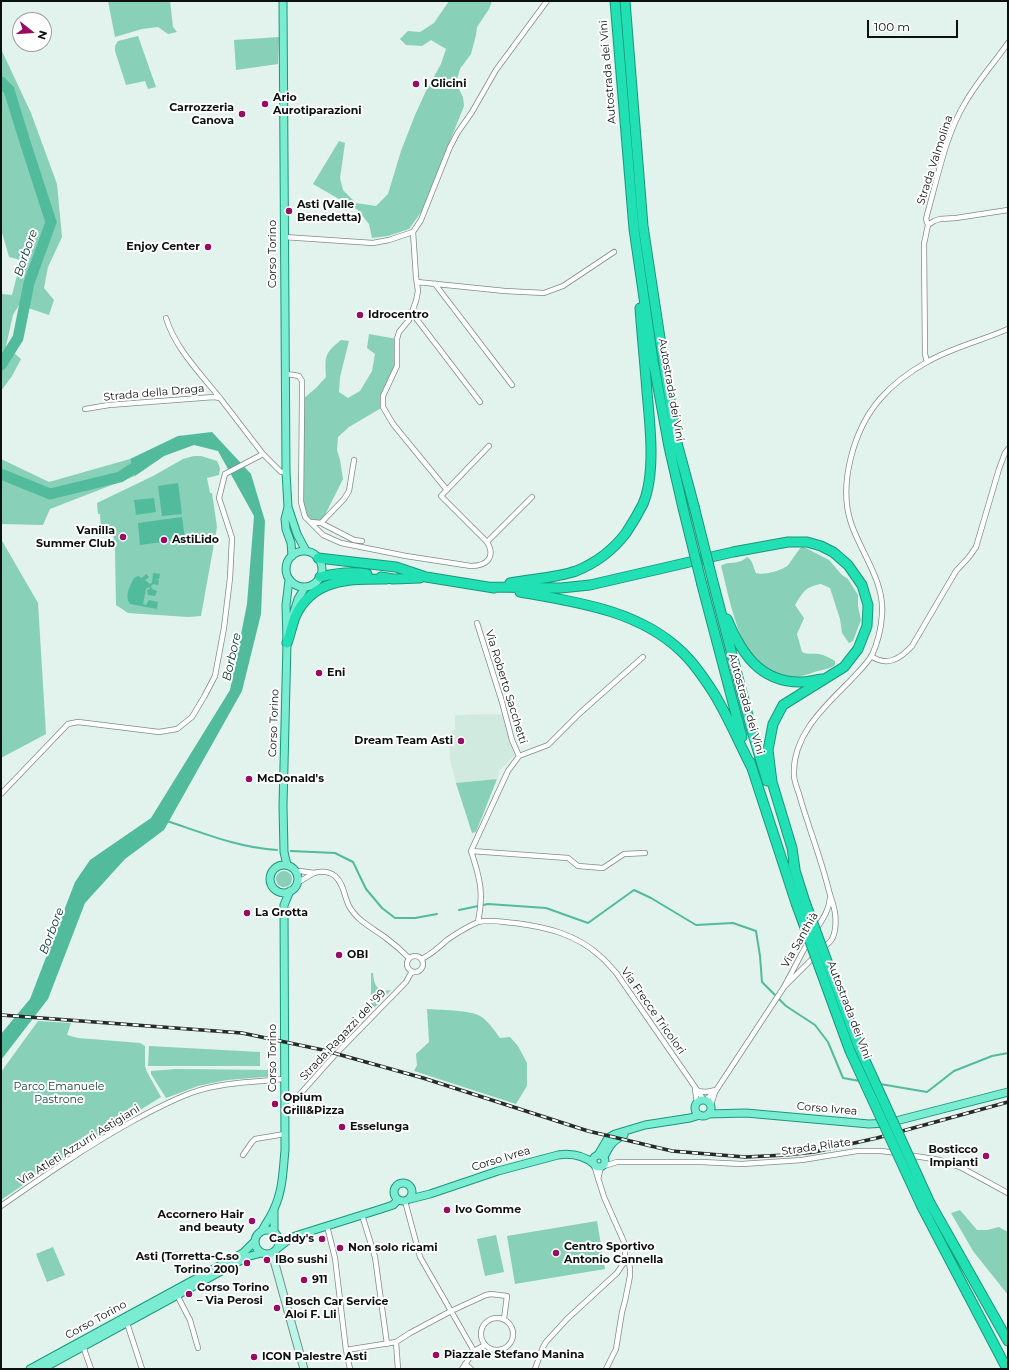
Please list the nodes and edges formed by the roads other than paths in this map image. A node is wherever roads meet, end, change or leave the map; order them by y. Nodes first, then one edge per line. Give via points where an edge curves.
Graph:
1 (283, 1) edge
2 (547, 1) edge
3 (615, 1) edge
4 (625, 1) edge
5 (1008, 43) edge
6 (1008, 210) edge
7 (928, 225) junction
8 (634, 229) junction
9 (413, 232) junction
10 (284, 237) junction
11 (614, 252) dead end
12 (417, 282) junction
13 (435, 284) junction
14 (412, 313) junction
15 (166, 318) dead end
16 (1008, 329) edge
17 (926, 362) junction
18 (285, 374) junction
19 (512, 385) dead end
20 (220, 398) junction
21 (480, 402) dead end
22 (85, 409) dead end
23 (489, 446) dead end
24 (1008, 449) edge
25 (263, 454) junction
26 (354, 460) dead end
27 (286, 472) junction
28 (447, 490) junction
29 (532, 497) dead end
30 (288, 507) junction
31 (311, 522) junction
32 (321, 523) junction
33 (362, 541) dead end
34 (487, 542) junction
35 (306, 551) junction
36 (292, 556) junction
37 (318, 558) junction
38 (320, 577) junction
39 (426, 577) junction
40 (386, 578) junction
41 (289, 580) junction
42 (713, 582) junction
43 (305, 587) junction
44 (488, 587) junction
45 (477, 623) dead end
46 (287, 643) junction
47 (871, 656) junction
48 (643, 657) dead end
49 (827, 678) junction
50 (519, 756) junction
51 (752, 768) junction
52 (1, 794) edge
53 (471, 851) junction
54 (284, 852) junction
55 (645, 853) dead end
56 (287, 865) junction
57 (278, 866) junction
58 (795, 869) junction
59 (296, 872) junction
60 (314, 873) junction
61 (297, 883) junction
62 (278, 891) junction
63 (290, 891) junction
64 (830, 894) junction
65 (801, 902) junction
66 (284, 904) junction
67 (478, 922) junction
68 (409, 958) junction
69 (421, 959) junction
70 (414, 972) junction
71 (784, 987) junction
72 (284, 1079) junction
73 (696, 1089) junction
74 (716, 1091) junction
75 (1008, 1092) edge
76 (696, 1106) junction
77 (707, 1107) junction
78 (285, 1111) junction
79 (685, 1118) junction
80 (285, 1134) junction
81 (243, 1156) dead end
82 (599, 1161) junction
83 (617, 1162) junction
84 (411, 1187) junction
85 (1008, 1193) edge
86 (430, 1194) junction
87 (402, 1199) junction
88 (926, 1205) junction
89 (1, 1206) edge
90 (274, 1210) junction
91 (362, 1215) junction
92 (327, 1226) junction
93 (262, 1231) junction
94 (276, 1234) junction
95 (292, 1237) junction
96 (255, 1241) junction
97 (278, 1248) junction
98 (261, 1253) junction
99 (272, 1253) junction
100 (625, 1261) junction
101 (177, 1296) junction
102 (451, 1311) junction
103 (504, 1319) junction
104 (127, 1323) junction
105 (1008, 1341) edge
106 (396, 1342) junction
107 (387, 1344) junction
108 (485, 1345) junction
109 (83, 1346) junction
110 (198, 1348) dead end
111 (346, 1350) junction
112 (474, 1351) junction
113 (464, 1367) edge
114 (30, 1369) edge
115 (42, 1369) edge
116 (91, 1369) edge
117 (142, 1369) edge
118 (304, 1369) edge
119 (350, 1369) edge
120 (398, 1369) edge
121 (471, 1369) edge
122 (535, 1369) edge
123 (606, 1369) edge
124 (1007, 1369) edge

1 - 10 main road, Corso Torino
2 - 9 street via 496,70 458,132 421,220
3 - 8 highway, Autostrada dei Vini
4 - 42 highway, Autostrada dei Vini, bridge via 643,226 662,358 678,443
5 - 7 street, Strada Valmolina via 965,103 953,127 928,211
6 - 7 street, Strada Valmolina via 940,219
7 - 17 street, Strada Valmolina via 924,244
8 - 44 highway via 650,429 650,462 643,504 614,547 601,558 567,574
8 - 51 highway, Autostrada dei Vini, bridge via 653,360 669,447 740,732
9 - 10 street via 373,242
9 - 12 street
10 - 18 main road, Corso Torino
11 - 13 street via 563,286 544,293 505,292
12 - 13 street
12 - 14 street via 418,291
13 - 19 street
14 - 21 street
14 - 28 street via 399,332 398,366 383,396 382,407
15 - 20 street via 180,348
16 - 17 street
17 - 47 street via 880,399 867,418 851,457 846,498 850,521 881,591 883,612 880,634
18 - 27 main road, Corso Torino
18 - 31 street via 299,376 302,381 301,502 305,516
20 - 22 street, Strada della Draga via 214,396
20 - 25 street, Strada della Draga
23 - 28 street
24 - 47 street via 999,469 976,547 956,571 912,646 900,657 891,660 878,661
25 - 27 street, Strada della Draga via 281,472
25 - 52 street via 225,474 219,498 232,538 224,628 215,676 192,717 177,729 159,732 78,722 68,724
26 - 32 street via 349,491
27 - 30 main road, Corso Torino
28 - 34 street via 441,496
29 - 34 street
30 - 35 main road, Corso Torino
30 - 36 main road, Corso Torino via 285,519
31 - 32 street
31 - 34 street via 323,535 341,543 471,566 486,563 491,548
32 - 33 street via 354,540
35 - 36 main road
35 - 37 main road
36 - 41 main road, Corso Torino via 288,560 286,570
37 - 38 main road via 322,568
37 - 39 highway via 396,567
38 - 40 highway via 346,572
38 - 43 main road, Corso Torino via 314,584
39 - 40 highway
39 - 44 highway
40 - 46 highway via 342,581 326,585 313,593 295,617
41 - 43 main road via 299,587
41 - 46 main road, Corso Torino via 286,605
42 - 49 highway via 742,651 758,668 780,679 800,682
42 - 58 highway, Autostrada dei Vini via 752,731
43 - 46 main road, Corso Torino via 292,615
44 - 49 highway via 590,586 770,544 798,541 814,544 833,552 848,565 862,585 868,605 867,626 858,649 844,667
44 - 51 highway via 594,606 637,622 666,638 683,652 713,691
45 - 50 street, Via Roberto Sacchetti
46 - 54 main road, Corso Torino
47 - 64 street via 819,712 796,752 794,776
48 - 50 street via 548,745
49 - 58 highway via 783,705 773,724 768,750 772,782 792,848
50 - 53 street via 508,771
51 - 65 highway, Autostrada dei Vini
53 - 55 street via 568,858 578,866 603,868 624,854
53 - 67 street via 480,877 482,898
54 - 56 main road, Corso Torino
54 - 57 main road, Corso Torino
56 - 57 main road
56 - 59 main road
57 - 62 main road, Corso Torino via 272,872 270,880
58 - 65 highway, Autostrada dei Vini
59 - 60 street
59 - 61 main road
60 - 61 street
60 - 68 street via 329,873 338,879 350,906 362,921
61 - 63 main road, Corso Torino
62 - 63 main road
62 - 66 main road, Corso Torino
63 - 66 main road, Corso Torino
64 - 71 street, Via Santhià via 830,906
64 - 71 street, Via Santhià via 836,926 832,938
65 - 88 highway, Autostrada dei Vini, bridge via 850,1051
66 - 72 main road, Corso Torino
67 - 69 street
67 - 73 street, Via Frecce Tricolori via 490,920 554,930 578,940 600,956 617,974
68 - 69 street via 414,956
68 - 70 street via 408,968
69 - 70 street via 421,969
70 - 78 street, Strada Ragazzi del '99 via 333,1056
71 - 74 street, Via Santhià
72 - 78 main road, Corso Torino
72 - 89 street, Via Atleti Azzurri Astigiani via 232,1083 171,1101 87,1148
73 - 74 street
73 - 76 street
73 - 77 street, Via Frecce Tricolori
74 - 77 street, Via Santhià
74 - 77 street, Via Santhià
75 - 77 main road, Corso Ivrea via 928,1114 888,1123 869,1124 746,1113 723,1114
76 - 77 main road, Corso Ivrea via 700,1100
76 - 77 main road via 697,1112
76 - 79 main road, Corso Ivrea
77 - 79 main road, Corso Ivrea via 690,1118
78 - 80 main road, Corso Torino
79 - 82 main road, Corso Ivrea via 637,1127 612,1135 606,1141
80 - 81 street via 255,1140
80 - 90 main road, Corso Torino via 282,1180
82 - 83 street, Strada Rilate
82 - 83 street, Strada Rilate
82 - 86 main road, Corso Ivrea via 580,1156 558,1155 498,1171
82 - 100 street via 598,1179 624,1242
83 - 85 street, Strada Rilate via 742,1164 802,1160 857,1151 881,1151 940,1160 962,1168
84 - 86 main road
84 - 87 main road via 412,1193
84 - 87 main road via 403,1182 397,1184 394,1189
86 - 87 main road, Corso Ivrea
87 - 91 main road
87 - 102 street via 420,1257
88 - 105 highway, Autostrada dei Vini
88 - 124 highway, Autostrada dei Vini
90 - 93 main road, Corso Torino
90 - 94 main road, Corso Torino
91 - 92 main road
91 - 107 street via 375,1258
92 - 95 main road
92 - 111 street via 335,1258
93 - 94 main road via 268,1230
93 - 96 main road
94 - 95 main road
94 - 97 main road via 279,1240
95 - 97 main road
96 - 98 main road via 256,1248
96 - 114 main road, Corso Torino via 240,1254
97 - 99 main road
98 - 99 main road
98 - 101 main road, Corso Torino via 247,1257
99 - 118 street
100 - 122 street via 617,1273 546,1342
100 - 123 street via 629,1263 630,1269 626,1294 616,1348
101 - 104 main road, Corso Torino
101 - 110 street via 190,1320
102 - 103 street via 486,1295 506,1296
102 - 106 street
102 - 112 street
103 - 108 street via 494,1318 486,1322 481,1331
103 - 108 street via 513,1331 512,1340 505,1347 496,1350
104 - 109 main road, Corso Torino
104 - 117 street
106 - 107 street
106 - 120 street
107 - 111 street
108 - 112 street
109 - 115 main road, Corso Torino
109 - 116 street
111 - 119 street
112 - 113 street
113 - 121 street

